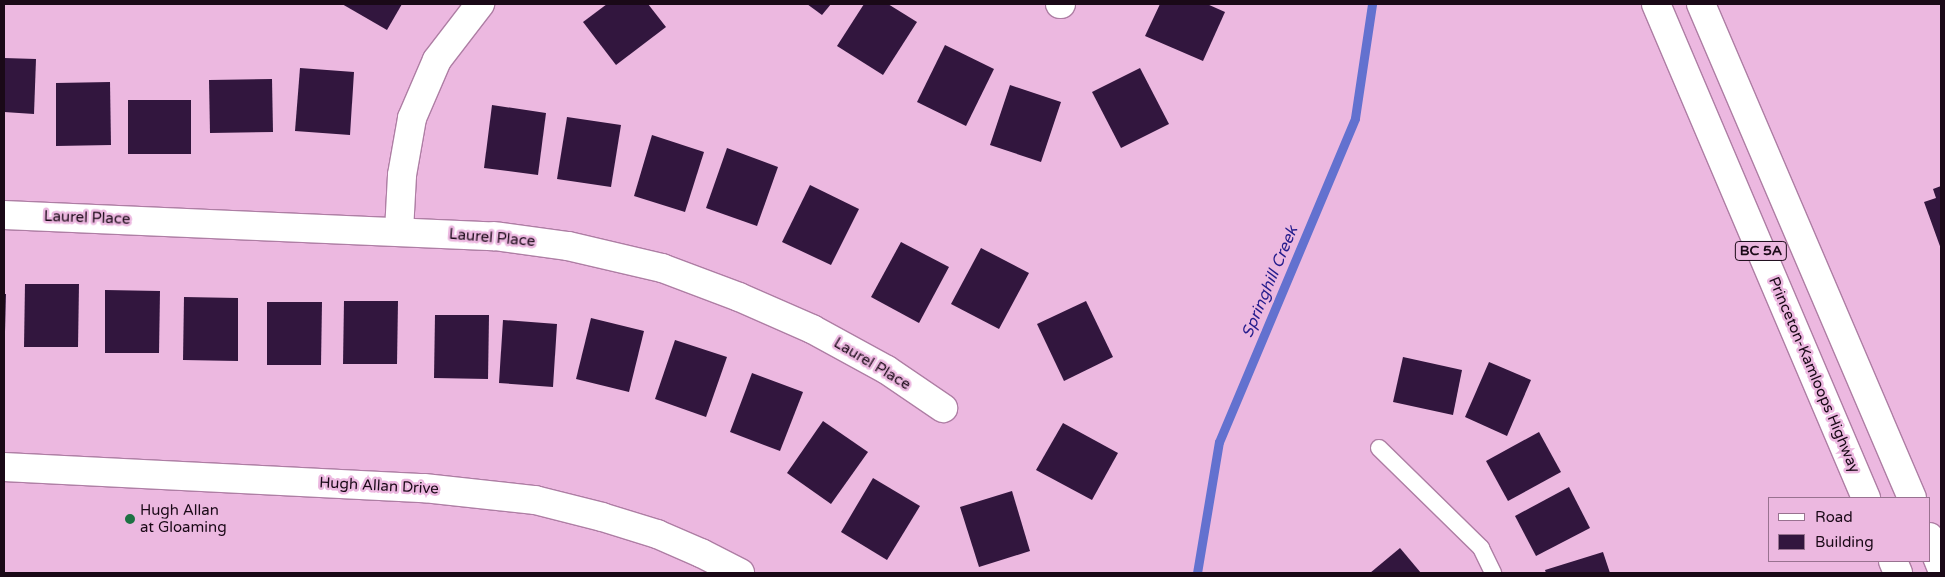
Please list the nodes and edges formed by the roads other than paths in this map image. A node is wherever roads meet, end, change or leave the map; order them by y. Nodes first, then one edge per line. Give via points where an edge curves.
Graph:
1 (480, 4) edge
2 (1656, 4) edge
3 (1702, 4) edge
4 (4, 215) edge
5 (399, 231) junction
6 (943, 408) dead end
7 (1379, 448) dead end
8 (4, 467) edge
9 (1866, 497) edge
10 (1912, 497) edge
11 (1930, 540) edge
12 (1941, 566) edge
13 (740, 573) edge
14 (1493, 573) edge

1 - 5 main road via 437,60 412,118 402,176
2 - 9 main road, Princeton-Kamloops Highway / BC 5A
3 - 10 main road, BC 5A
4 - 5 main road, Laurel Place
5 - 6 main road, Laurel Place via 494,236 568,246 662,268 812,329 887,370
7 - 14 lane via 1480,548
8 - 13 main road, Hugh Allan Drive via 424,488 535,500 657,534
11 - 12 main road

